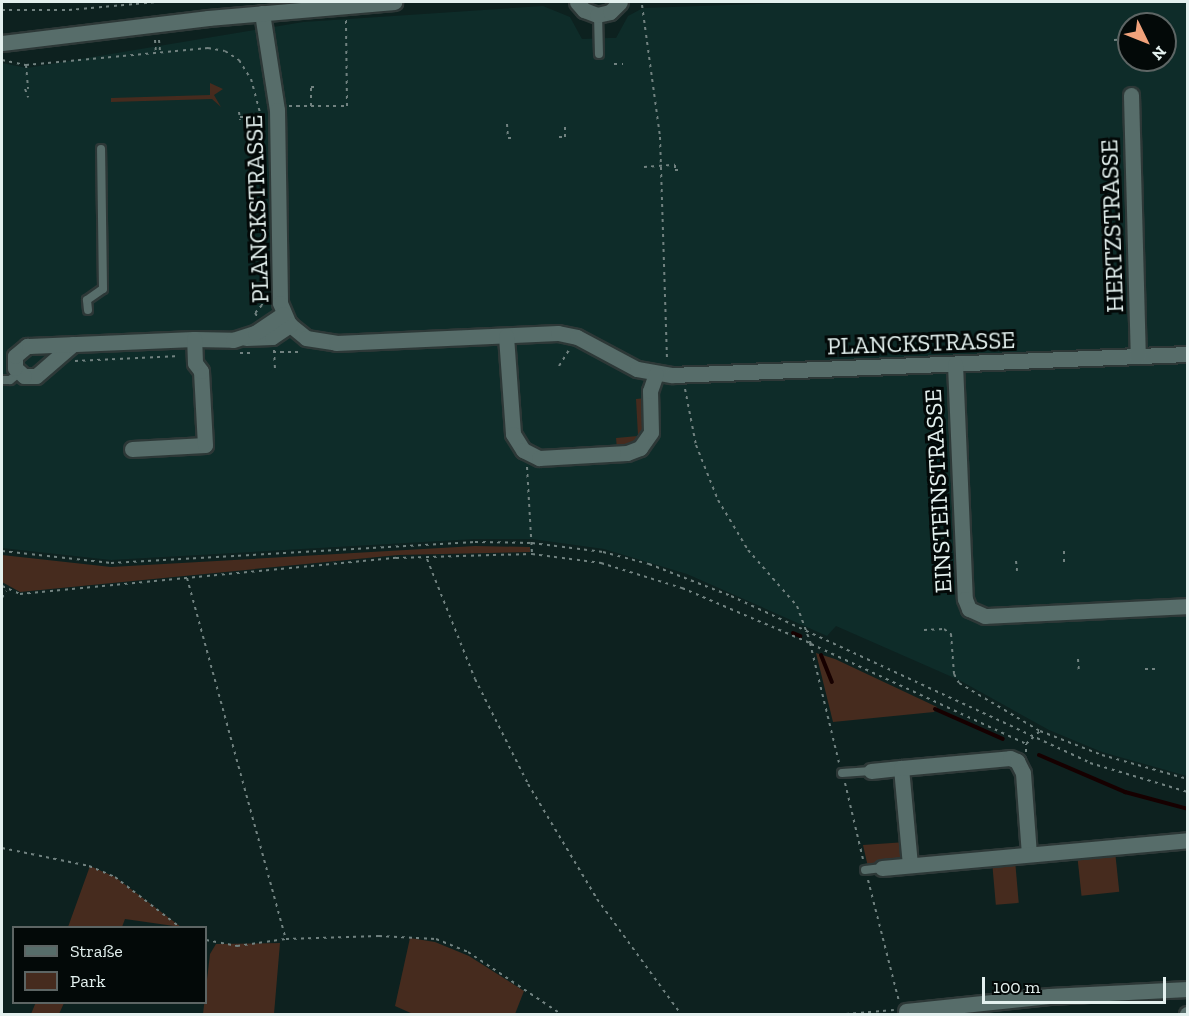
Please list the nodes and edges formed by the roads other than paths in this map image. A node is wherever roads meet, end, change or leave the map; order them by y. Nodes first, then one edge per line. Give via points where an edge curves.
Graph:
1 (394, 2) edge
2 (577, 2) edge
3 (620, 2) edge
4 (262, 13) junction
5 (598, 14) junction
6 (2, 43) edge
7 (599, 54) dead end
8 (1131, 95) dead end
9 (101, 149) dead end
10 (88, 310) dead end
11 (286, 320) junction
12 (506, 336) junction
13 (194, 339) junction
14 (73, 344) junction
15 (1188, 354) edge
16 (1138, 356) junction
17 (955, 364) junction
18 (19, 373) junction
19 (656, 374) junction
20 (2, 380) edge
21 (132, 449) dead end
22 (1188, 606) edge
23 (901, 768) junction
24 (871, 771) joint
25 (842, 773) road end
26 (1188, 840) edge
27 (1029, 854) junction
28 (910, 865) junction
29 (882, 868) joint
30 (866, 870) road end
31 (1188, 989) edge
32 (906, 1011) road end

1 - 4 street
2 - 5 street via 584,10
3 - 5 street via 610,12
4 - 6 street
4 - 11 street, PLANCKSTRASSE via 278,111 279,286
5 - 7 lane
8 - 16 street, HERTZSTRASSE
9 - 10 lane via 103,289 87,300
11 - 12 street, PLANCKSTRASSE via 306,338 329,343
11 - 13 street via 270,338
12 - 19 street, PLANCKSTRASSE via 571,335 630,366
12 - 19 street via 513,434 523,450 539,458 627,453 640,448 651,432 650,391
13 - 14 street
13 - 21 street via 201,371 204,445
14 - 18 street via 36,376
14 - 18 street via 21,348 14,359
15 - 16 street, PLANCKSTRASSE
16 - 17 street, PLANCKSTRASSE
17 - 19 street, PLANCKSTRASSE
17 - 22 street, EINSTEINSTRASSE via 965,599 969,609 985,616
18 - 20 lane via 10,380
23 - 24 street
23 - 27 street via 1010,758 1017,761 1023,773
23 - 28 street
24 - 25 lane
26 - 27 street
27 - 28 street
28 - 29 street
29 - 30 lane
31 - 32 street via 1049,996

